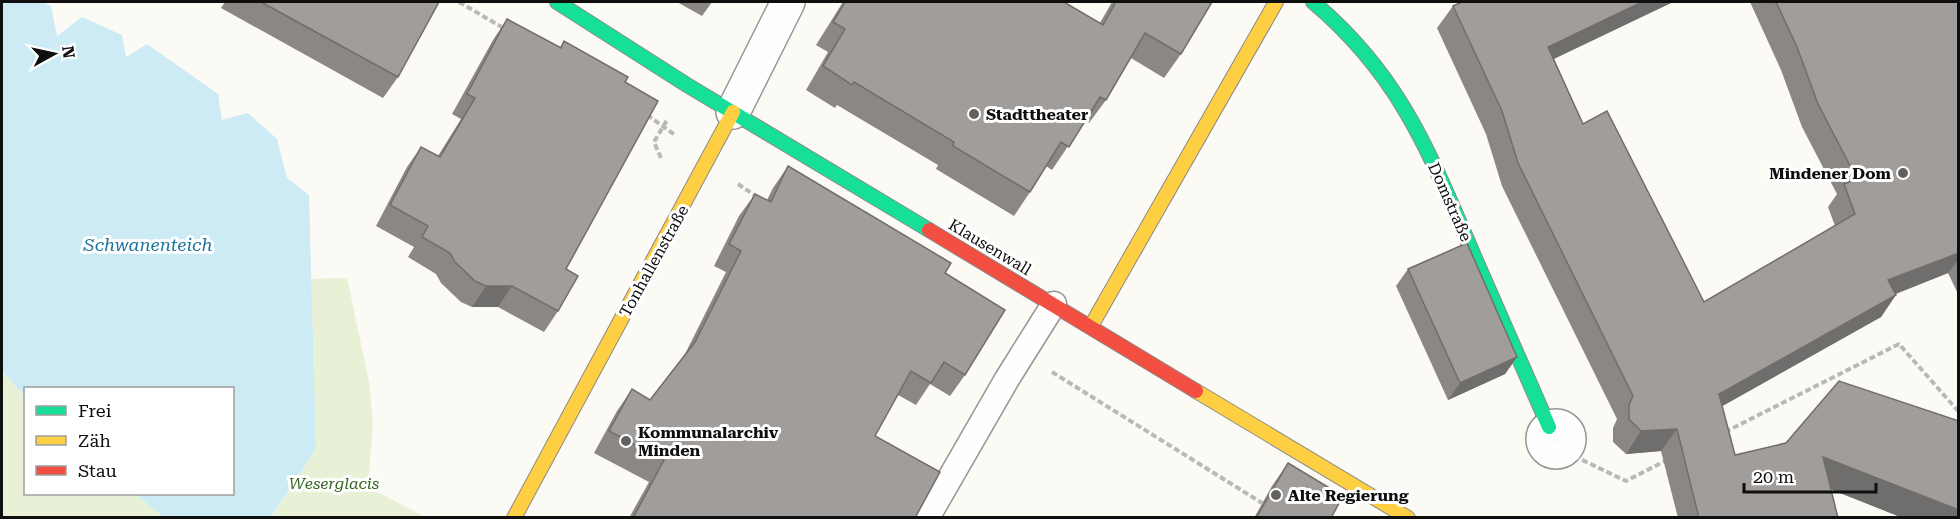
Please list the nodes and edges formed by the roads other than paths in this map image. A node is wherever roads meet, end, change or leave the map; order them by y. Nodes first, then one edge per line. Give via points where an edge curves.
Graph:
1 (556, 2) edge
2 (788, 2) edge
3 (1276, 2) edge
4 (1313, 2) edge
5 (733, 112) junction
6 (1054, 304) junction
7 (1091, 326) junction
8 (1555, 439) road end
9 (514, 518) edge
10 (927, 518) edge
11 (1408, 518) edge

1 - 5 street, Klausenwall
2 - 5 street, Tonhallenstraße
3 - 7 street
4 - 8 street, Domstraße via 1336,19 1380,66 1414,120
5 - 6 street, Klausenwall
5 - 9 street, Tonhallenstraße
6 - 7 street, Klausenwall
6 - 10 lane via 1006,379
7 - 11 street, Klausenwall

